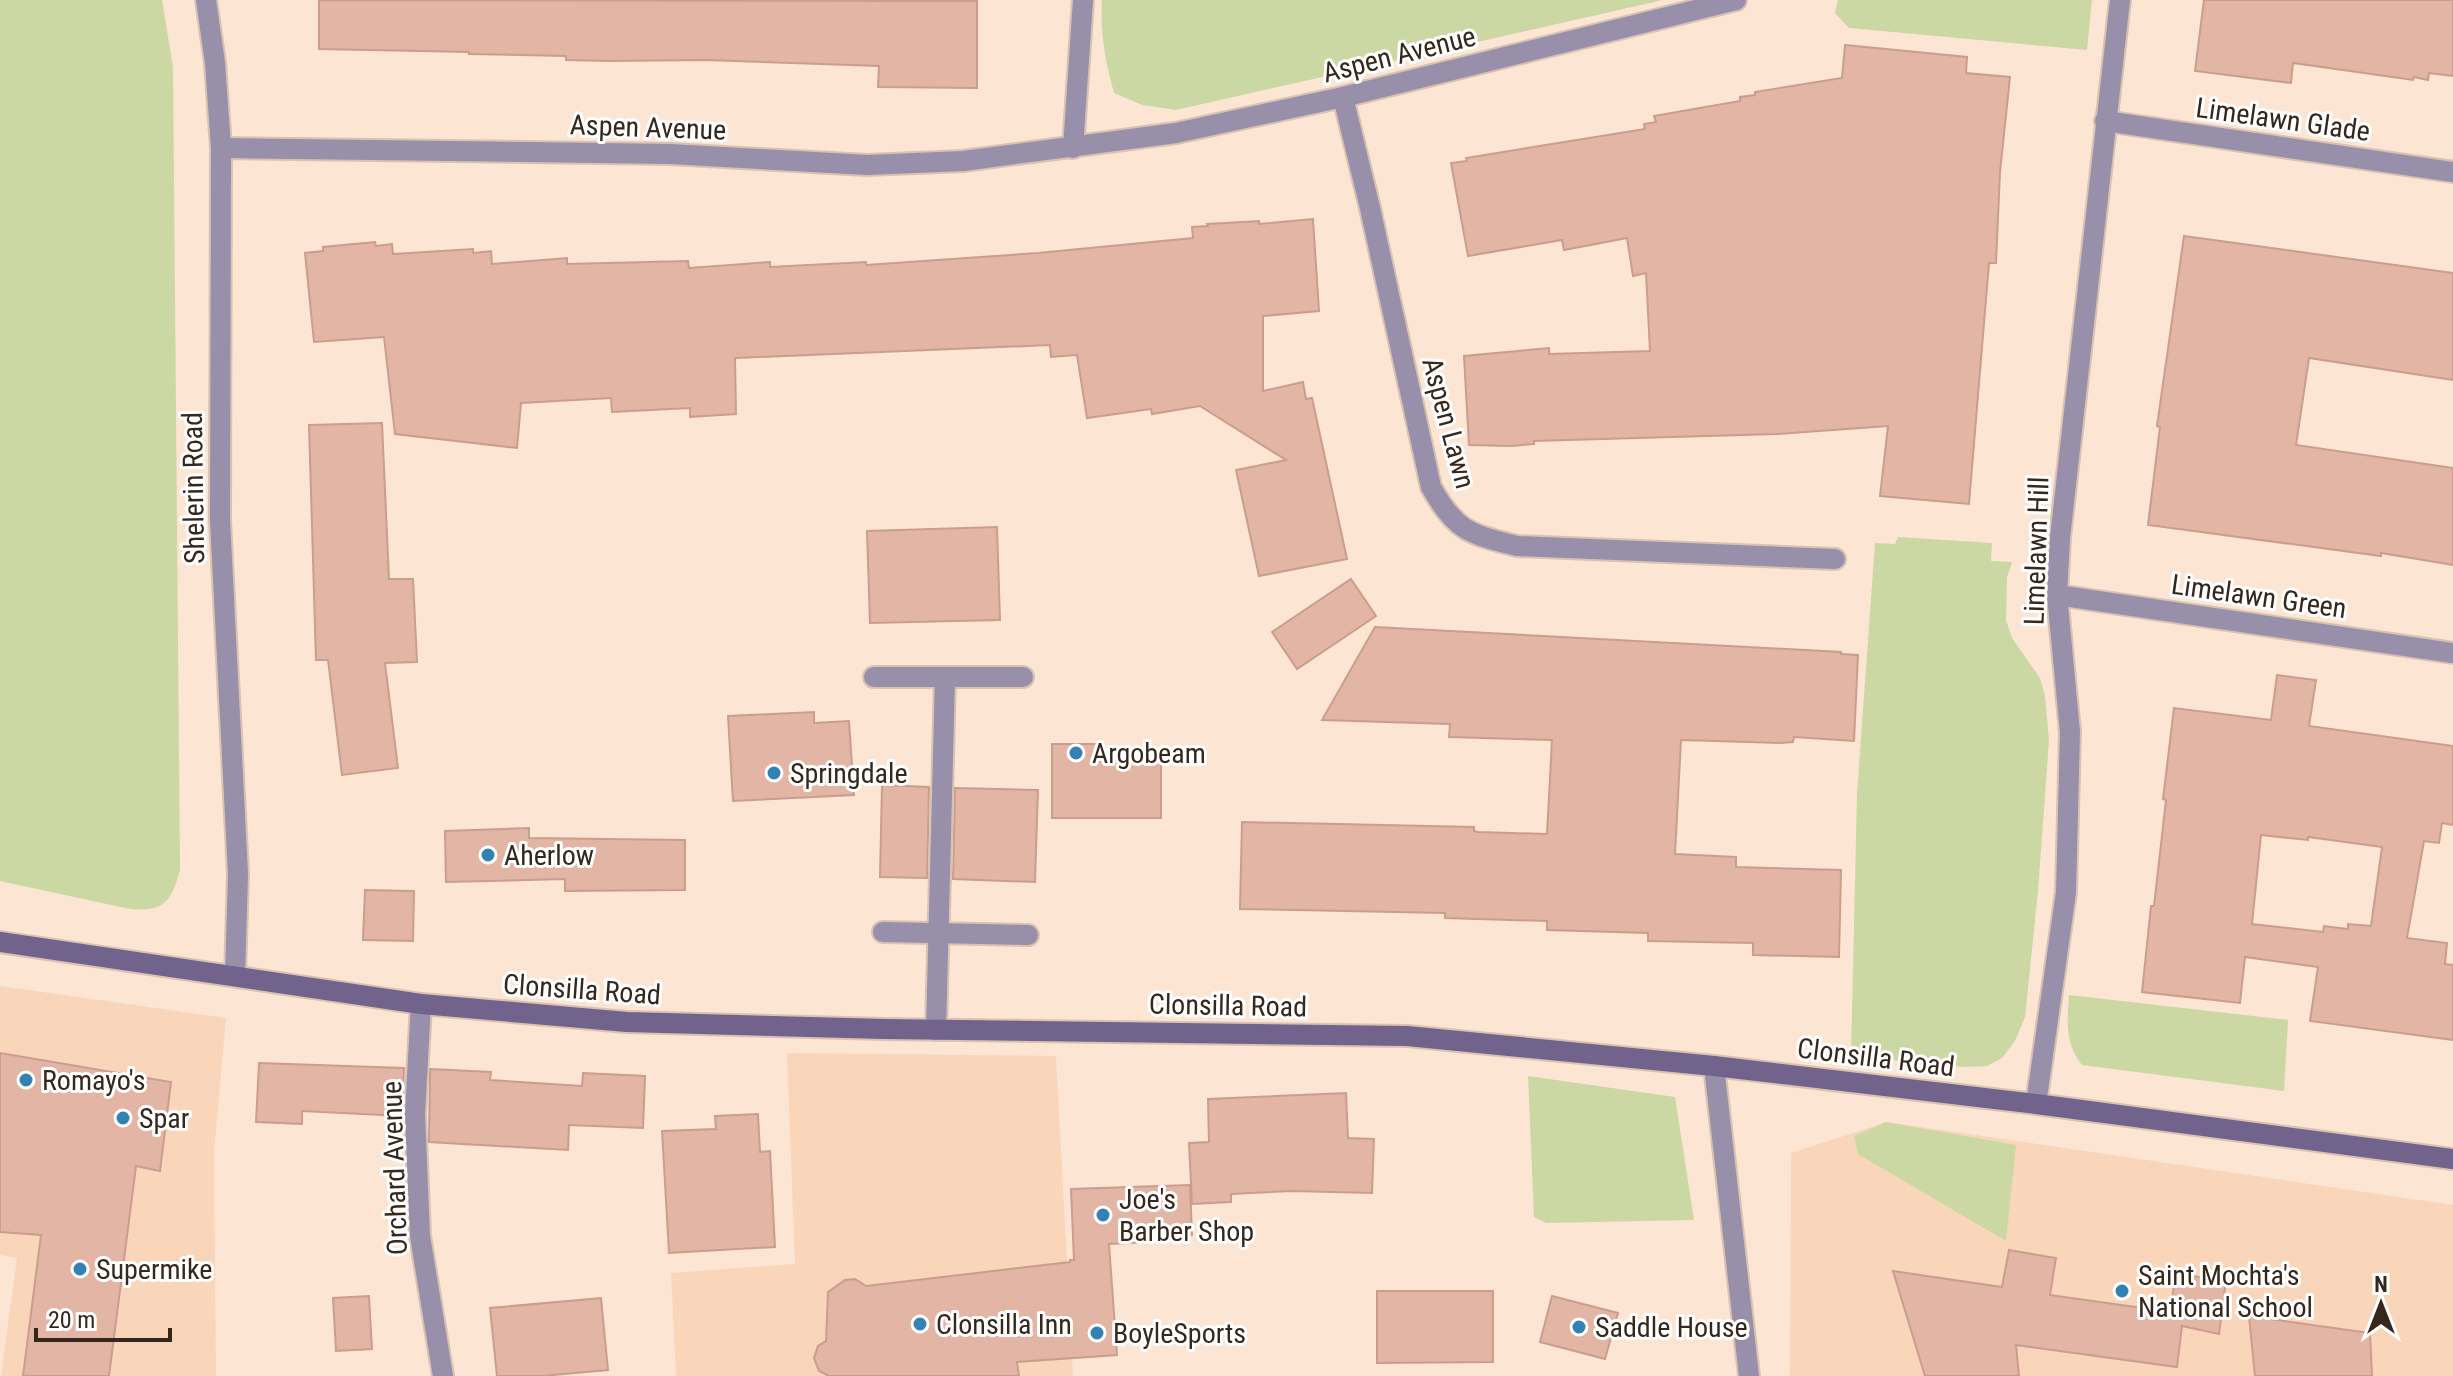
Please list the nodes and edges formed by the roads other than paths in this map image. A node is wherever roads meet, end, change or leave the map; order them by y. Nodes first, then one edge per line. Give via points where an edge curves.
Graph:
1 (206, 0) edge
2 (1083, 0) edge
3 (1736, 0) edge
4 (2120, 0) edge
5 (1343, 97) junction
6 (2105, 121) junction
7 (221, 148) junction
8 (1073, 148) junction
9 (2453, 172) edge
10 (1835, 559) dead end
11 (2057, 595) junction
12 (2453, 653) edge
13 (874, 677) dead end
14 (945, 677) junction
15 (1023, 677) dead end
16 (883, 932) dead end
17 (938, 934) junction
18 (1028, 935) dead end
19 (0, 942) edge
20 (235, 976) junction
21 (421, 1004) junction
22 (936, 1030) junction
23 (1714, 1066) junction
24 (2036, 1104) junction
25 (2453, 1159) edge
26 (443, 1376) edge
27 (1749, 1376) edge

1 - 7 street, Shelerin Road
2 - 8 street
3 - 5 street, Aspen Avenue
4 - 6 street, Limelawn Hill
5 - 8 street, Aspen Avenue via 1176,133
5 - 10 street, Aspen Lawn via 1431,487 1445,513 1475,536 1517,546
6 - 9 street, Limelawn Glade
6 - 11 street, Limelawn Hill
7 - 8 street, Aspen Avenue via 670,154 867,165
7 - 20 street, Shelerin Road via 220,520 238,874
11 - 12 street, Limelawn Green
11 - 24 street, Limelawn Hill via 2070,732 2066,892
13 - 14 street
14 - 15 street
14 - 17 street
16 - 17 street
17 - 18 street
17 - 22 street
19 - 20 main road, Clonsilla Road
20 - 21 main road, Clonsilla Road
21 - 22 main road, Clonsilla Road via 627,1022
21 - 26 street, Orchard Avenue via 415,1114 420,1236
22 - 23 main road, Clonsilla Road via 1407,1036
23 - 24 main road, Clonsilla Road
23 - 27 street
24 - 25 main road, Clonsilla Road

